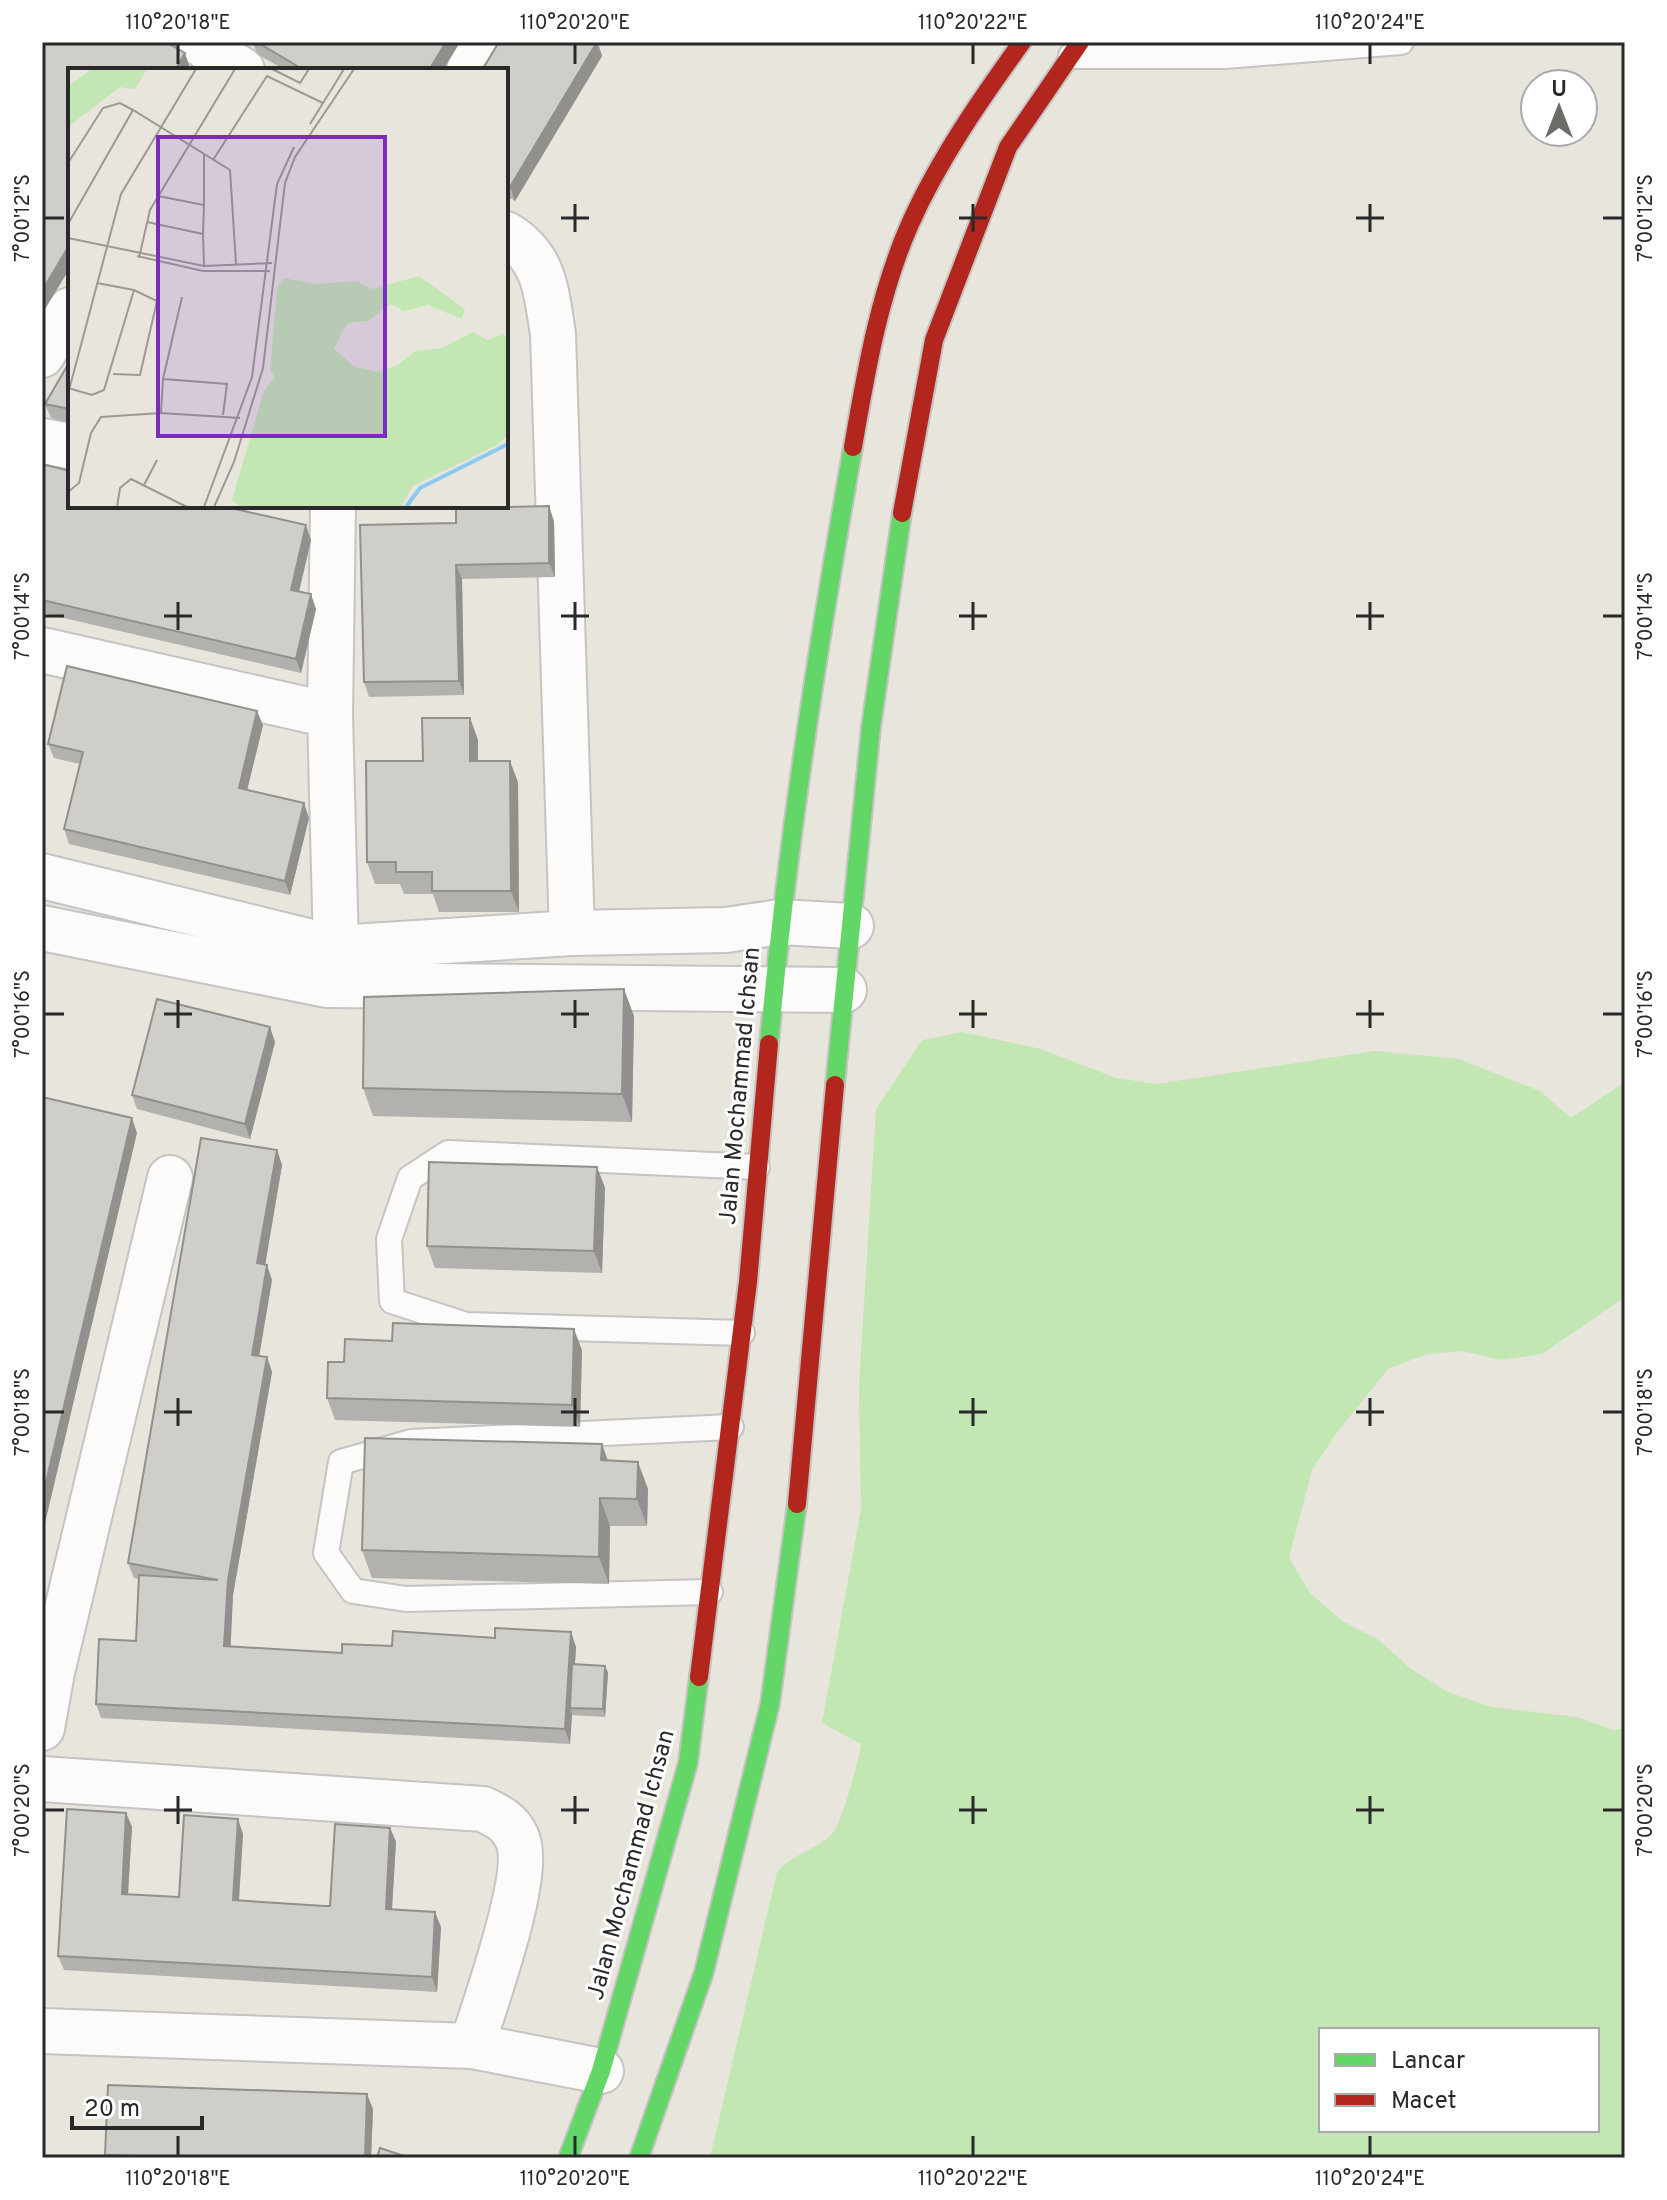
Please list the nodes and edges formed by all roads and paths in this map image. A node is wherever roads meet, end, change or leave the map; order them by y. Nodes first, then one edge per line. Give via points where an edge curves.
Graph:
1 (486, 42) edge
2 (1022, 42) edge
3 (1401, 42) edge
4 (1076, 49) edge
5 (470, 68) edge
6 (508, 235) edge
7 (68, 313) edge
8 (42, 355) edge
9 (42, 441) edge
10 (68, 446) edge
11 (333, 508) edge
12 (42, 650) edge
13 (330, 715) junction
14 (42, 876) edge
15 (780, 922) junction
16 (851, 926) junction
17 (42, 928) edge
18 (572, 933) junction
19 (336, 948) junction
20 (771, 990) junction
21 (844, 990) junction
22 (757, 1167) junction
23 (170, 1178) dead end
24 (742, 1333) junction
25 (731, 1427) junction
26 (710, 1592) junction
27 (42, 1728) edge
28 (42, 1779) edge
29 (42, 2031) edge
30 (472, 2046) junction
31 (601, 2071) junction
32 (568, 2158) edge
33 (639, 2158) edge

1 - 5 street
2 - 15 main road, Jalan Mochammad Ichsan via 975,107 910,224 871,343 819,641
3 - 4 lane via 1225,56
4 - 16 main road via 1008,147 934,340 871,727
6 - 18 street via 526,246 545,279 553,334
7 - 8 street
9 - 10 street
11 - 13 street
12 - 13 street
13 - 19 street
14 - 19 street
15 - 16 street
15 - 18 street via 726,930
15 - 20 main road, Jalan Mochammad Ichsan
16 - 21 main road
17 - 20 street via 327,985
18 - 19 street
20 - 21 street
20 - 22 main road, Jalan Mochammad Ichsan
21 - 33 main road via 803,1458 770,1704 704,1972
22 - 24 main road, Jalan Mochammad Ichsan
22 - 24 lane via 448,1153 410,1178 389,1239 392,1301 466,1325
23 - 27 street
24 - 25 main road, Jalan Mochammad Ichsan
25 - 26 main road, Jalan Mochammad Ichsan
25 - 26 lane via 411,1442 341,1462 326,1553 353,1591 406,1599
26 - 31 main road, Jalan Mochammad Ichsan via 688,1763
28 - 30 street via 483,1809 505,1821 518,1838 522,1877
29 - 30 street
30 - 31 street
31 - 32 main road, Jalan Mochammad Ichsan

